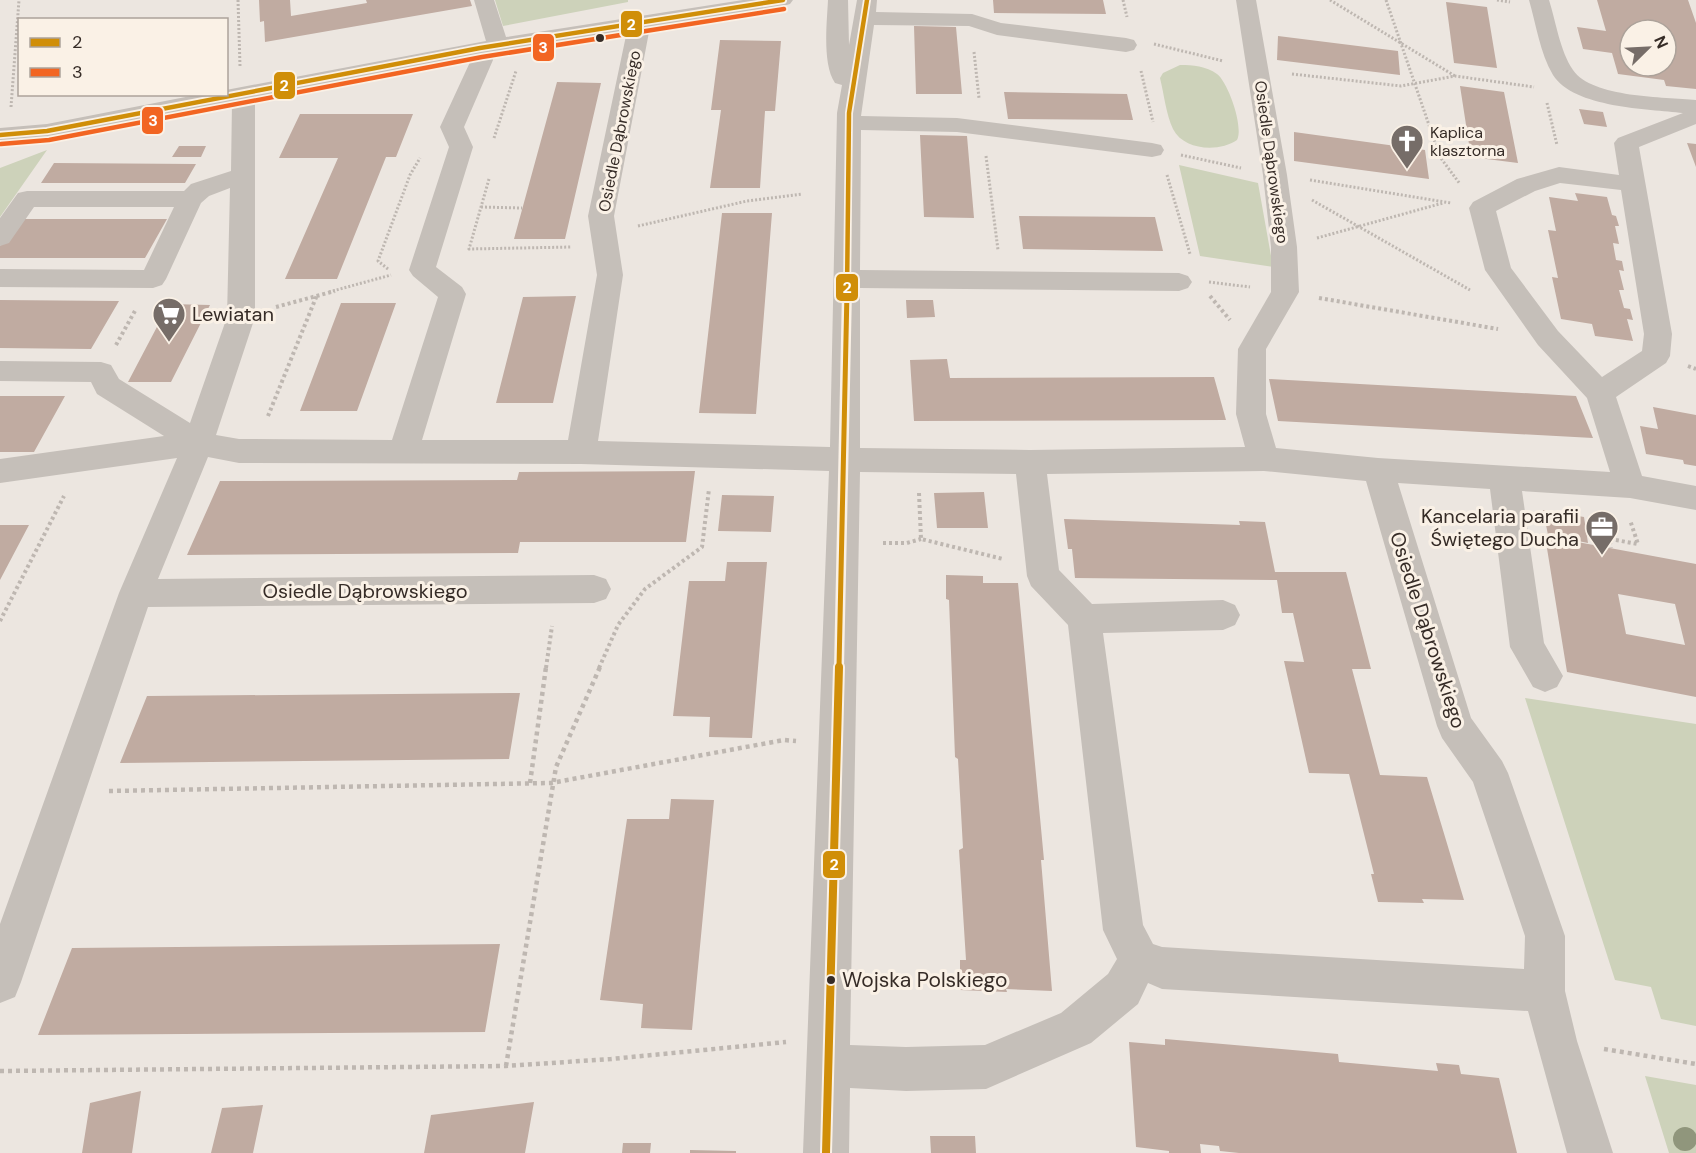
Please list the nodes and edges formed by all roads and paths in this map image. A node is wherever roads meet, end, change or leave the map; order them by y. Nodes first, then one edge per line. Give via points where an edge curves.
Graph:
1 (19, 0) edge
2 (238, 0) edge
3 (484, 0) edge
4 (739, 0) edge
5 (783, 0) edge
6 (838, 0) edge
7 (1123, 0) edge
8 (1246, 0) edge
9 (1330, 0) edge
10 (1386, 0) edge
11 (1539, 0) edge
12 (866, 9) edge
13 (702, 11) junction
14 (1128, 20) dead end
15 (634, 24) junction
16 (1401, 41) junction
17 (1135, 43) joint
18 (489, 47) junction
19 (518, 64) dead end
20 (1140, 69) dead end
21 (1258, 70) junction
22 (1455, 76) junction
23 (1415, 84) junction
24 (242, 85) junction
25 (228, 88) edge
26 (1543, 88) dead end
27 (194, 96) edge
28 (1696, 107) edge
29 (11, 109) dead end
30 (1696, 116) edge
31 (849, 118) junction
32 (46, 130) junction
33 (0, 135) edge
34 (492, 142) dead end
35 (1159, 143) junction
36 (0, 150) edge
37 (1166, 172) dead end
38 (243, 175) junction
39 (491, 175) dead end
40 (1275, 177) junction
41 (1632, 184) junction
42 (802, 194) dead end
43 (190, 199) junction
44 (1445, 202) junction
45 (481, 207) junction
46 (1475, 207) junction
47 (522, 208) dead end
48 (1359, 227) junction
49 (604, 234) junction
50 (0, 237) edge
51 (581, 247) dead end
52 (1284, 247) junction
53 (1192, 259) dead end
54 (422, 270) junction
55 (0, 278) edge
56 (153, 279) junction
57 (847, 279) junction
58 (1194, 284) junction
59 (1285, 292) junction
60 (1473, 292) dead end
61 (317, 295) junction
62 (241, 317) junction
63 (1548, 338) junction
64 (1252, 349) junction
65 (1656, 356) junction
66 (1696, 369) edge
67 (0, 370) edge
68 (101, 372) junction
69 (1600, 393) junction
70 (198, 443) junction
71 (255, 451) junction
72 (581, 452) junction
73 (404, 453) junction
74 (84, 458) junction
75 (1264, 459) junction
76 (845, 460) junction
77 (1030, 462) junction
78 (1378, 470) junction
79 (0, 471) edge
80 (1503, 478) junction
81 (709, 488) dead end
82 (920, 492) dead end
83 (1696, 498) edge
84 (1629, 499) junction
85 (921, 539) junction
86 (1610, 539) dead end
87 (883, 543) dead end
88 (1042, 571) junction
89 (594, 589) dead end
90 (558, 590) junction
91 (136, 593) junction
92 (1223, 615) dead end
93 (1084, 619) junction
94 (0, 621) edge
95 (1545, 676) dead end
96 (801, 741) dead end
97 (530, 783) junction
98 (551, 783) junction
99 (66, 792) junction
100 (1139, 959) junction
101 (0, 982) edge
102 (1544, 991) junction
103 (793, 1041) dead end
104 (1556, 1041) junction
105 (1696, 1064) edge
106 (506, 1066) junction
107 (828, 1066) junction
108 (0, 1071) edge
109 (826, 1153) edge
110 (1590, 1153) edge

1 - 29 path
2 - 24 path
3 - 18 street
4 - 13 street
5 - 13 street
6 - 31 street via 838,49
7 - 14 path
8 - 21 street, Osiedle Dąbrowskiego
9 - 16 path
10 - 16 path
11 - 28 street via 1564,75 1579,88 1613,97
12 - 17 street via 972,20 997,29
12 - 31 street
13 - 15 street
15 - 18 street
15 - 49 street, Osiedle Dąbrowskiego via 638,33 601,216
16 - 22 path
16 - 23 path
17 - 21 path
18 - 24 street
18 - 54 street via 452,127 461,147
19 - 34 path
20 - 35 path
21 - 23 path via 1401,86
21 - 40 street, Osiedle Dąbrowskiego
22 - 23 path
22 - 26 path
23 - 46 path via 1440,157
24 - 25 street
24 - 38 street
27 - 32 street
30 - 41 street via 1626,143
31 - 35 street
31 - 57 street
32 - 33 street
32 - 36 street
35 - 40 path
37 - 53 path
38 - 43 street via 200,190
38 - 62 street
39 - 45 path
40 - 44 path
40 - 48 path
40 - 52 street, Osiedle Dąbrowskiego
41 - 46 street via 1559,175
41 - 65 street via 1658,334
42 - 49 path via 747,201
43 - 50 street via 27,199
43 - 56 street
44 - 46 path
44 - 48 path
45 - 47 path
45 - 51 path via 468,249
46 - 63 street via 1498,270
48 - 52 path
48 - 60 path
49 - 72 street, Osiedle Dąbrowskiego via 610,275
52 - 59 street, Osiedle Dąbrowskiego
54 - 61 path
54 - 73 street via 452,294
55 - 56 street
56 - 68 path
57 - 58 street
57 - 76 street
58 - 59 path
58 - 64 path
59 - 63 path
59 - 64 street
61 - 62 path
61 - 71 path
62 - 70 street
63 - 69 street
64 - 75 street via 1251,414
65 - 66 path
65 - 69 street
67 - 68 street
68 - 70 street via 107,386
69 - 84 street
70 - 71 street
70 - 74 street
70 - 91 street
71 - 73 street
72 - 73 street
72 - 76 street
74 - 79 street
74 - 94 path
75 - 77 street
75 - 78 street
76 - 77 street
76 - 107 street
77 - 88 street
78 - 80 street
78 - 102 street, Osiedle Dąbrowskiego via 1455,726 1489,773 1545,936
80 - 84 street
80 - 95 street via 1527,647
81 - 98 path via 702,547 645,589 618,625
82 - 85 path
83 - 84 street
84 - 86 path via 1638,544
85 - 87 path
85 - 88 path via 986,553
88 - 93 street
89 - 90 street, Osiedle Dąbrowskiego
90 - 91 street, Osiedle Dąbrowskiego
90 - 97 path
91 - 99 street
92 - 93 street
93 - 100 street via 1123,930
96 - 98 path via 784,740
97 - 98 path
97 - 99 path
98 - 106 path
99 - 101 street
100 - 102 street via 1162,968
100 - 107 street via 1123,989 1076,1028 986,1067
102 - 104 street, Osiedle Dąbrowskiego
103 - 106 path
104 - 105 path
104 - 110 street, Osiedle Dąbrowskiego
106 - 108 path
107 - 109 street

